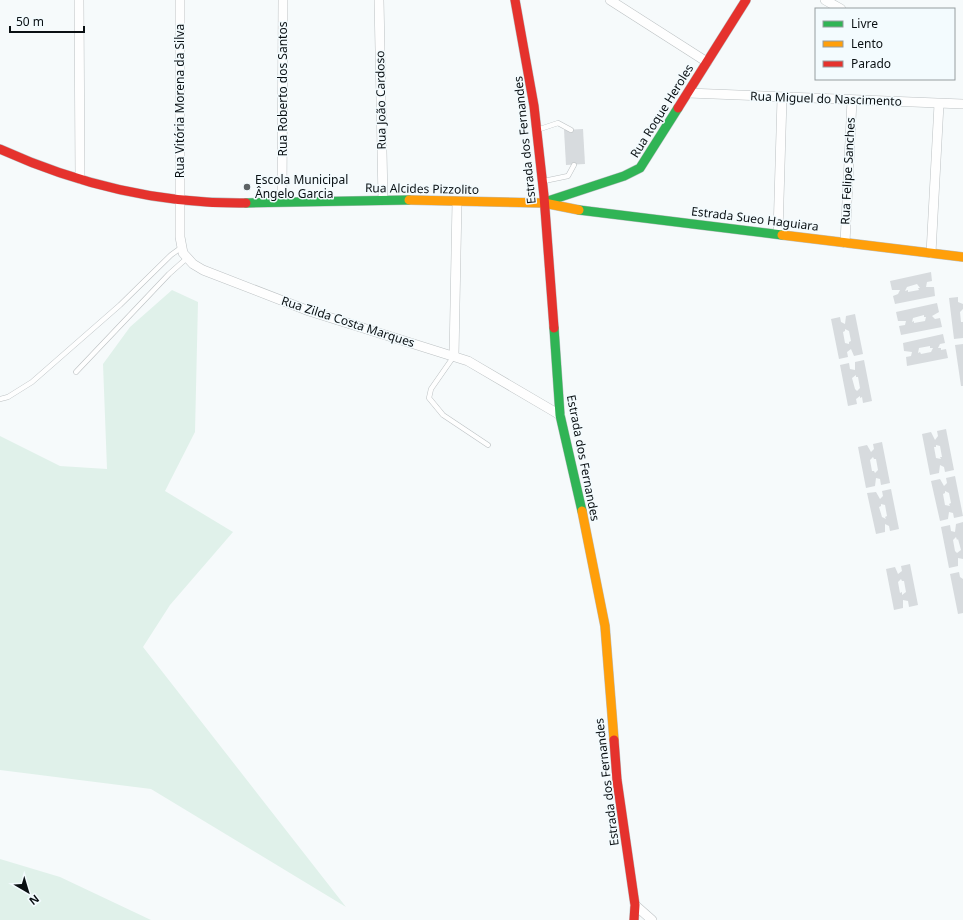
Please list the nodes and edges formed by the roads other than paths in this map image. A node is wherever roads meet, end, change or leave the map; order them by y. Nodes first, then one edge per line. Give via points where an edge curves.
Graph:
1 (79, 0) edge
2 (180, 0) edge
3 (283, 0) edge
4 (379, 0) edge
5 (516, 0) edge
6 (610, 0) edge
7 (746, 0) edge
8 (825, 0) edge
9 (839, 8) edge
10 (707, 62) junction
11 (688, 93) junction
12 (782, 98) junction
13 (852, 100) junction
14 (939, 104) junction
15 (963, 104) edge
16 (537, 130) junction
17 (571, 130) dead end
18 (0, 149) edge
19 (574, 165) dead end
20 (80, 179) junction
21 (542, 181) junction
22 (383, 200) junction
23 (180, 201) junction
24 (282, 202) junction
25 (457, 202) junction
26 (544, 203) junction
27 (778, 233) junction
28 (845, 242) junction
29 (182, 248) junction
30 (932, 253) junction
31 (963, 257) edge
32 (187, 258) junction
33 (454, 356) junction
34 (76, 372) dead end
35 (0, 399) edge
36 (560, 415) junction
37 (488, 445) dead end
38 (636, 905) junction
39 (634, 920) edge
40 (652, 920) edge

1 - 20 street
2 - 23 street, Rua Vitória Morena da Silva
3 - 24 street, Rua Roberto dos Santos
4 - 22 street, Rua João Cardoso
5 - 16 street, Estrada dos Fernandes
6 - 10 street
7 - 10 street, Rua Roque Heroles
8 - 9 street
10 - 11 street, Rua Roque Heroles
11 - 12 street, Rua Miguel do Nascimento
11 - 26 street, Rua Roque Heroles via 640,168 624,176
12 - 13 street, Rua Miguel do Nascimento
12 - 27 street
13 - 14 street, Rua Miguel do Nascimento
13 - 28 street, Rua Felipe Sanches
14 - 15 street, Rua Miguel do Nascimento
14 - 30 street
16 - 17 lane via 558,123
16 - 21 street, Estrada dos Fernandes
18 - 20 street, Rua Alcides Pizzolito via 26,161
19 - 21 lane via 568,176
20 - 23 street, Rua Alcides Pizzolito
21 - 26 street, Estrada dos Fernandes
22 - 24 street, Rua Alcides Pizzolito
22 - 25 street, Rua Alcides Pizzolito
23 - 24 street, Rua Alcides Pizzolito
23 - 29 street, Rua Zilda Costa Marques
25 - 26 street, Rua Alcides Pizzolito
25 - 33 street
26 - 27 street, Estrada Sueo Haguiara via 580,210
26 - 36 street, Estrada dos Fernandes
27 - 28 street, Estrada Sueo Haguiara
28 - 30 street, Estrada Sueo Haguiara
29 - 32 street, Rua Zilda Costa Marques
29 - 35 lane via 171,255 120,305 32,382
30 - 31 street, Estrada Sueo Haguiara
32 - 33 street, Rua Zilda Costa Marques via 203,270 309,311
32 - 34 lane
33 - 36 street, Rua Zilda Costa Marques via 468,361
33 - 37 lane via 431,388 429,398 443,415
36 - 38 street, Estrada dos Fernandes via 605,626 617,780
38 - 39 street, Estrada dos Fernandes
38 - 40 street

